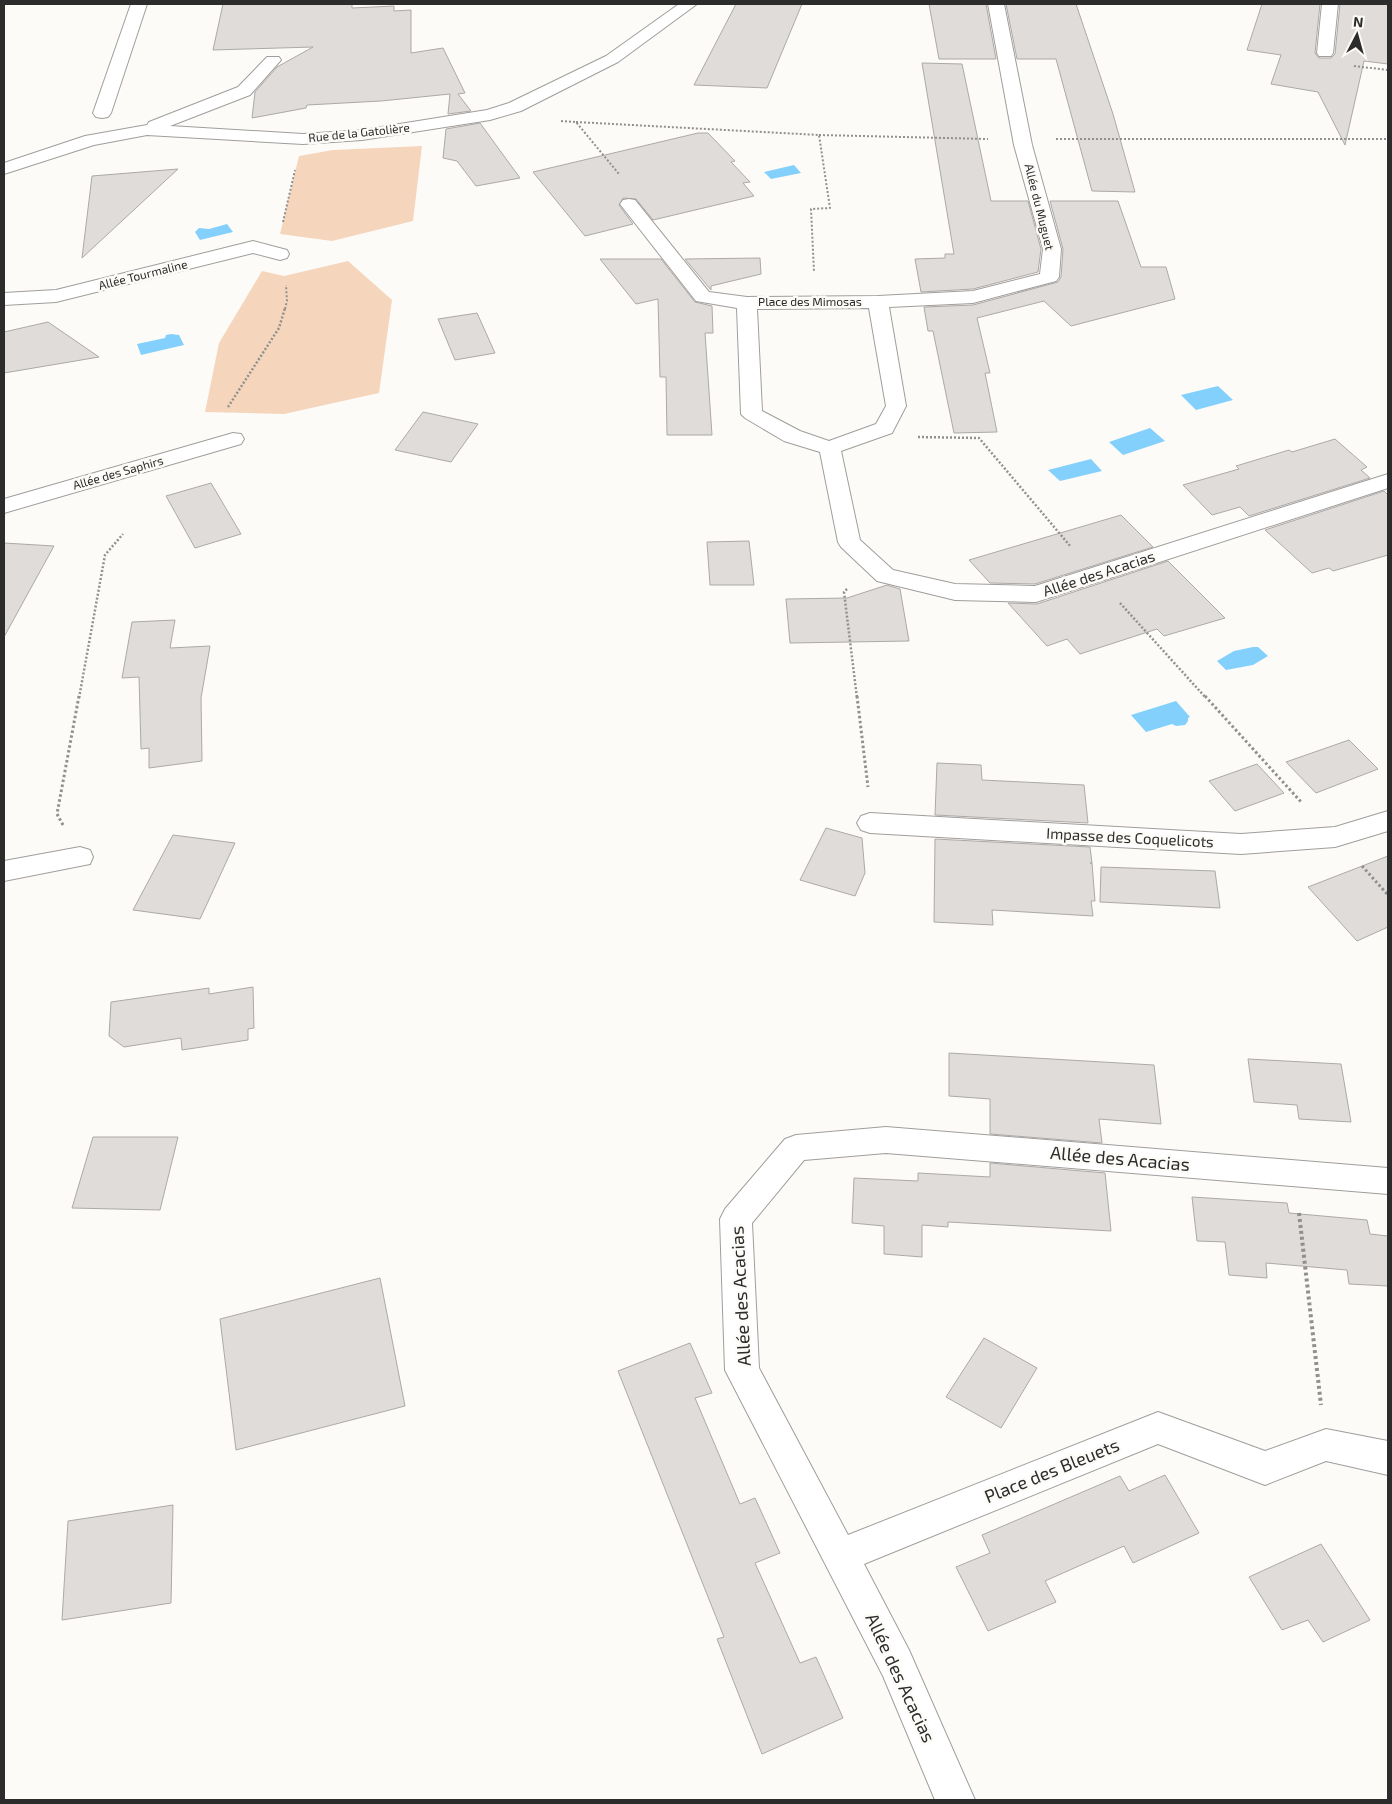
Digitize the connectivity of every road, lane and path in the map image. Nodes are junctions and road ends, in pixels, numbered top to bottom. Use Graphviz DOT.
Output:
graph roads {
  1 [pos="139,4"];
  2 [pos="689,4"];
  3 [pos="996,4"];
  4 [pos="1330,4"];
  5 [pos="1325,53"];
  6 [pos="274,60"];
  7 [pos="102,113"];
  8 [pos="557,121"];
  9 [pos="576,122"];
  10 [pos="146,130"];
  11 [pos="819,135"];
  12 [pos="303,139"];
  13 [pos="1388,139"];
  14 [pos="1022,142"];
  15 [pos="4,168"];
  16 [pos="629,204"];
  17 [pos="280,254"];
  18 [pos="4,299"];
  19 [pos="815,302"];
  20 [pos="878,302"];
  21 [pos="747,303"];
  22 [pos="884,428"];
  23 [pos="233,439"];
  24 [pos="830,448"];
  25 [pos="1388,481"];
  26 [pos="4,506"];
  27 [pos="124,534"];
  28 [pos="1095,575"];
  29 [pos="844,592"];
  30 [pos="1134,620"];
  31 [pos="868,775"];
  32 [pos="1294,794"];
  33 [pos="1388,820"];
  34 [pos="870,823"];
  35 [pos="80,857"];
  36 [pos="4,871"];
  37 [pos="1294,1173"];
  38 [pos="1388,1181"];
  39 [pos="1326,1445"];
  40 [pos="1388,1458"];
  41 [pos="840,1556"];
  42 [pos="955,1800"];
  1 -- 7 [label="street"];
  2 -- 12 [label="street, Rue de la Gatolière"];
  3 -- 14 [label="street"];
  4 -- 5 [label="street"];
  6 -- 10 [label="street"];
  8 -- 9 [label="path"];
  9 -- 11 [label="path"];
  9 -- 16 [label="path"];
  10 -- 12 [label="street, Rue de la Gatolière"];
  10 -- 15 [label="street, Rue de la Gatolière"];
  11 -- 14 [label="path"];
  11 -- 19 [label="path"];
  12 -- 17 [label="path"];
  13 -- 14 [label="path"];
  14 -- 20 [label="street, Allée du Muguet"];
  16 -- 21 [label="street"];
  17 -- 18 [label="street, Allée Tourmaline"];
  17 -- 23 [label="path"];
  19 -- 20 [label="street, Place des Mimosas"];
  19 -- 21 [label="street, Place des Mimosas"];
  20 -- 22 [label="street, Place des Mimosas"];
  21 -- 24 [label="street, Place des Mimosas"];
  22 -- 24 [label="street"];
  22 -- 28 [label="path"];
  23 -- 26 [label="street, Allée des Saphirs"];
  24 -- 28 [label="street, Allée des Acacias"];
  25 -- 28 [label="street, Allée des Acacias"];
  27 -- 35 [label="path"];
  29 -- 31 [label="path"];
  30 -- 32 [label="path"];
  33 -- 34 [label="street, Impasse des Coquelicots"];
  35 -- 36 [label="street"];
  37 -- 38 [label="street, Allée des Acacias"];
  37 -- 39 [label="path"];
  37 -- 41 [label="street, Allée des Acacias"];
  39 -- 40 [label="street"];
  39 -- 41 [label="street, Place des Bleuets"];
  41 -- 42 [label="street, Allée des Acacias"];
}
